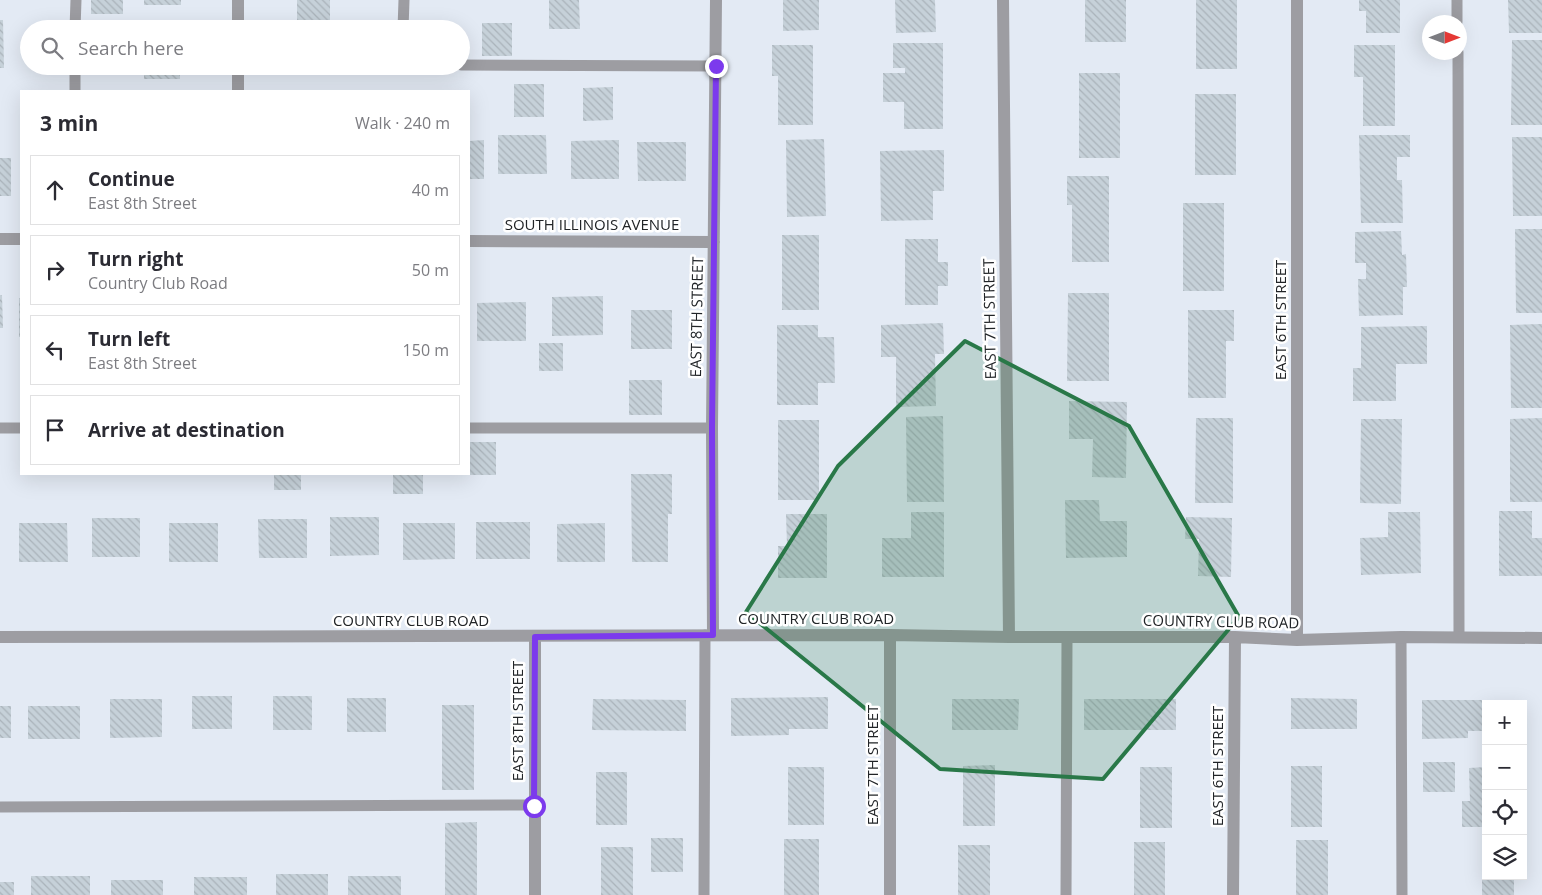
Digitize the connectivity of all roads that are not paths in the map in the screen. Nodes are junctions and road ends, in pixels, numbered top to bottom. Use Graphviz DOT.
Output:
graph roads {
  1 [pos="76,0"];
  2 [pos="238,0"];
  3 [pos="404,0"];
  4 [pos="716,0"];
  5 [pos="1003,0"];
  6 [pos="1297,0"];
  7 [pos="1457,0"];
  8 [pos="1458,15"];
  9 [pos="76,20"];
  10 [pos="238,20"];
  11 [pos="404,20"];
  12 [pos="1458,60"];
  13 [pos="470,65"];
  14 [pos="716,66"];
  15 [pos="75,75"];
  16 [pos="238,75"];
  17 [pos="75,90"];
  18 [pos="238,90"];
  19 [pos="0,239"];
  20 [pos="20,239"];
  21 [pos="470,241"];
  22 [pos="714,242"];
  23 [pos="0,428"];
  24 [pos="20,428"];
  25 [pos="470,428"];
  26 [pos="712,428"];
  27 [pos="709,635"];
  28 [pos="890,635"];
  29 [pos="0,637"];
  30 [pos="535,637"];
  31 [pos="1009,638"];
  32 [pos="1067,638"];
  33 [pos="1234,638"];
  34 [pos="1401,638"];
  35 [pos="1459,638"];
  36 [pos="1542,638"];
  37 [pos="1297,640"];
  38 [pos="534,806"];
  39 [pos="0,807"];
  40 [pos="535,895"];
  41 [pos="704,895"];
  42 [pos="890,895"];
  43 [pos="1066,895"];
  44 [pos="1233,895"];
  45 [pos="1402,895"];
  1 -- 9 [label="lane"];
  2 -- 10 [label="street"];
  3 -- 11 [label="lane"];
  4 -- 14 [label="street, EAST 8TH STREET"];
  5 -- 31 [label="street, EAST 7TH STREET"];
  6 -- 37 [label="street, EAST 6TH STREET"];
  7 -- 8 [label="lane"];
  12 -- 35 [label="lane"];
  13 -- 14 [label="lane"];
  14 -- 22 [label="street, EAST 8TH STREET"];
  15 -- 17 [label="lane"];
  16 -- 18 [label="street"];
  19 -- 20 [label="street"];
  21 -- 22 [label="street, SOUTH ILLINOIS AVENUE"];
  22 -- 26 [label="street, EAST 8TH STREET"];
  23 -- 24 [label="lane"];
  25 -- 26 [label="lane"];
  26 -- 27 [label="street, EAST 8TH STREET"];
  27 -- 28 [label="street, COUNTRY CLUB ROAD"];
  27 -- 30 [label="street, COUNTRY CLUB ROAD"];
  27 -- 41 [label="lane"];
  28 -- 31 [label="street, COUNTRY CLUB ROAD"];
  28 -- 42 [label="street, EAST 7TH STREET"];
  29 -- 30 [label="street, COUNTRY CLUB ROAD"];
  30 -- 38 [label="street, EAST 8TH STREET"];
  31 -- 32 [label="street, COUNTRY CLUB ROAD"];
  32 -- 33 [label="street, COUNTRY CLUB ROAD"];
  32 -- 43 [label="lane"];
  33 -- 37 [label="street, COUNTRY CLUB ROAD"];
  33 -- 44 [label="street, EAST 6TH STREET"];
  34 -- 35 [label="street, COUNTRY CLUB ROAD"];
  34 -- 37 [label="street, COUNTRY CLUB ROAD"];
  34 -- 45 [label="lane"];
  35 -- 36 [label="street, COUNTRY CLUB ROAD"];
  38 -- 39 [label="lane"];
  38 -- 40 [label="street, EAST 8TH STREET"];
}
